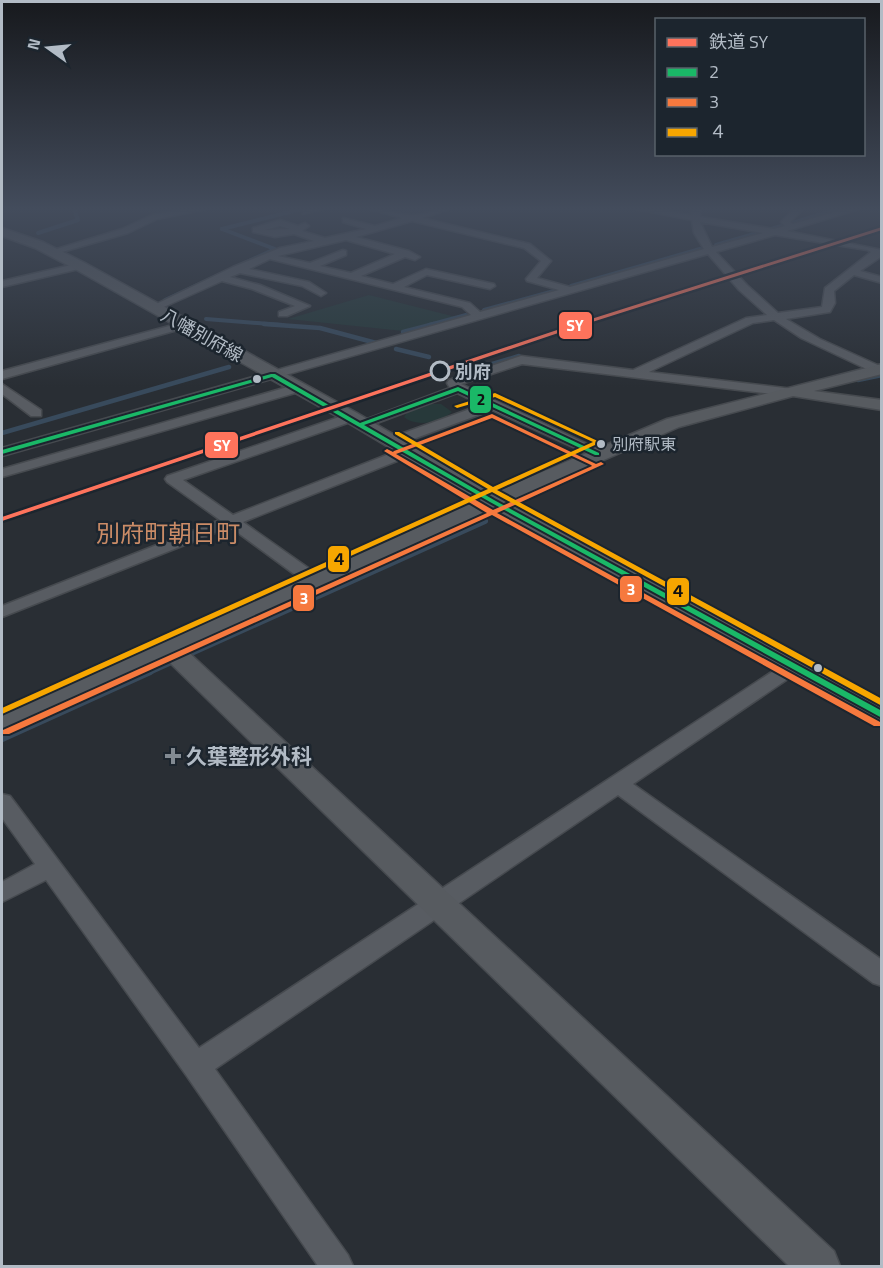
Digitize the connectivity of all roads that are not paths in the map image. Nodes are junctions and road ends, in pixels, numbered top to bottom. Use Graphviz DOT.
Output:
graph roads {
  1 [pos="71,268"];
  2 [pos="84,268"];
  3 [pos="320,268"];
  4 [pos="371,268"];
  5 [pos="540,268"];
  6 [pos="647,268"];
  7 [pos="728,268"];
  8 [pos="854,268"];
  9 [pos="236,269"];
  10 [pos="850,271"];
  11 [pos="353,276"];
  12 [pos="218,277"];
  13 [pos="882,280"];
  14 [pos="2,284"];
  15 [pos="490,286"];
  16 [pos="394,287"];
  17 [pos="335,290"];
  18 [pos="571,290"];
  19 [pos="321,293"];
  20 [pos="309,296"];
  21 [pos="153,308"];
  22 [pos="284,314"];
  23 [pos="774,316"];
  24 [pos="478,317"];
  25 [pos="184,325"];
  26 [pos="880,369"];
  27 [pos="2,375"];
  28 [pos="273,375"];
  29 [pos="632,375"];
  30 [pos="2,388"];
  31 [pos="298,388"];
  32 [pos="458,389"];
  33 [pos="789,392"];
  34 [pos="426,400"];
  35 [pos="492,405"];
  36 [pos="882,405"];
  37 [pos="34,407"];
  38 [pos="397,411"];
  39 [pos="461,416"];
  40 [pos="356,421"];
  41 [pos="439,425"];
  42 [pos="400,447"];
  43 [pos="2,452"];
  44 [pos="597,454"];
  45 [pos="2,473"];
  46 [pos="492,501"];
  47 [pos="232,522"];
  48 [pos="315,581"];
  49 [pos="2,612"];
  50 [pos="177,656"];
  51 [pos="794,666"];
  52 [pos="882,715"];
  53 [pos="2,722"];
  54 [pos="617,783"];
  55 [pos="2,802"];
  56 [pos="50,867"];
  57 [pos="2,893"];
  58 [pos="438,902"];
  59 [pos="882,975"];
  60 [pos="196,1066"];
  61 [pos="337,1266"];
  62 [pos="819,1266"];
  1 -- 14 [label="street"];
  2 -- 21 [label="main road, 八幡別府線"];
  3 -- 11 [label="street"];
  4 -- 11 [label="street"];
  5 -- 18 [label="street"];
  6 -- 18 [label="street"];
  7 -- 23 [label="street"];
  8 -- 10 [label="street"];
  9 -- 12 [label="street"];
  9 -- 19 [label="street"];
  10 -- 13 [label="street"];
  10 -- 23 [label="street"];
  11 -- 16 [label="street"];
  12 -- 21 [label="street"];
  12 -- 22 [label="street"];
  15 -- 16 [label="street"];
  16 -- 24 [label="street"];
  17 -- 19 [label="street"];
  18 -- 24 [label="street"];
  19 -- 20 [label="street"];
  21 -- 25 [label="main road, 八幡別府線"];
  23 -- 26 [label="street"];
  23 -- 29 [label="street"];
  24 -- 28 [label="street"];
  25 -- 27 [label="street"];
  25 -- 28 [label="main road, 八幡別府線"];
  26 -- 33 [label="main road"];
  28 -- 31 [label="main road, 八幡別府線"];
  28 -- 43 [label="street"];
  29 -- 32 [label="street"];
  29 -- 33 [label="street"];
  30 -- 37 [label="street"];
  31 -- 40 [label="main road, 八幡別府線"];
  31 -- 45 [label="street"];
  32 -- 34 [label="street"];
  32 -- 35 [label="street"];
  33 -- 36 [label="main road"];
  33 -- 44 [label="main road"];
  34 -- 38 [label="street"];
  34 -- 39 [label="street"];
  35 -- 39 [label="street"];
  35 -- 44 [label="street"];
  38 -- 40 [label="street"];
  38 -- 41 [label="street"];
  39 -- 41 [label="street"];
  40 -- 42 [label="main road, 八幡別府線"];
  40 -- 47 [label="street"];
  41 -- 42 [label="street"];
  42 -- 46 [label="main road, 八幡別府線"];
  42 -- 47 [label="street"];
  44 -- 46 [label="main road"];
  46 -- 48 [label="main road"];
  46 -- 51 [label="main road, 八幡別府線"];
  47 -- 48 [label="street"];
  47 -- 49 [label="street"];
  48 -- 50 [label="main road"];
  50 -- 53 [label="main road"];
  50 -- 58 [label="main road"];
  51 -- 52 [label="main road, 八幡別府線"];
  51 -- 54 [label="street"];
  54 -- 58 [label="street"];
  54 -- 59 [label="street"];
  55 -- 56 [label="street"];
  56 -- 57 [label="street"];
  56 -- 60 [label="street"];
  58 -- 60 [label="street"];
  58 -- 62 [label="main road"];
  60 -- 61 [label="street"];
}
